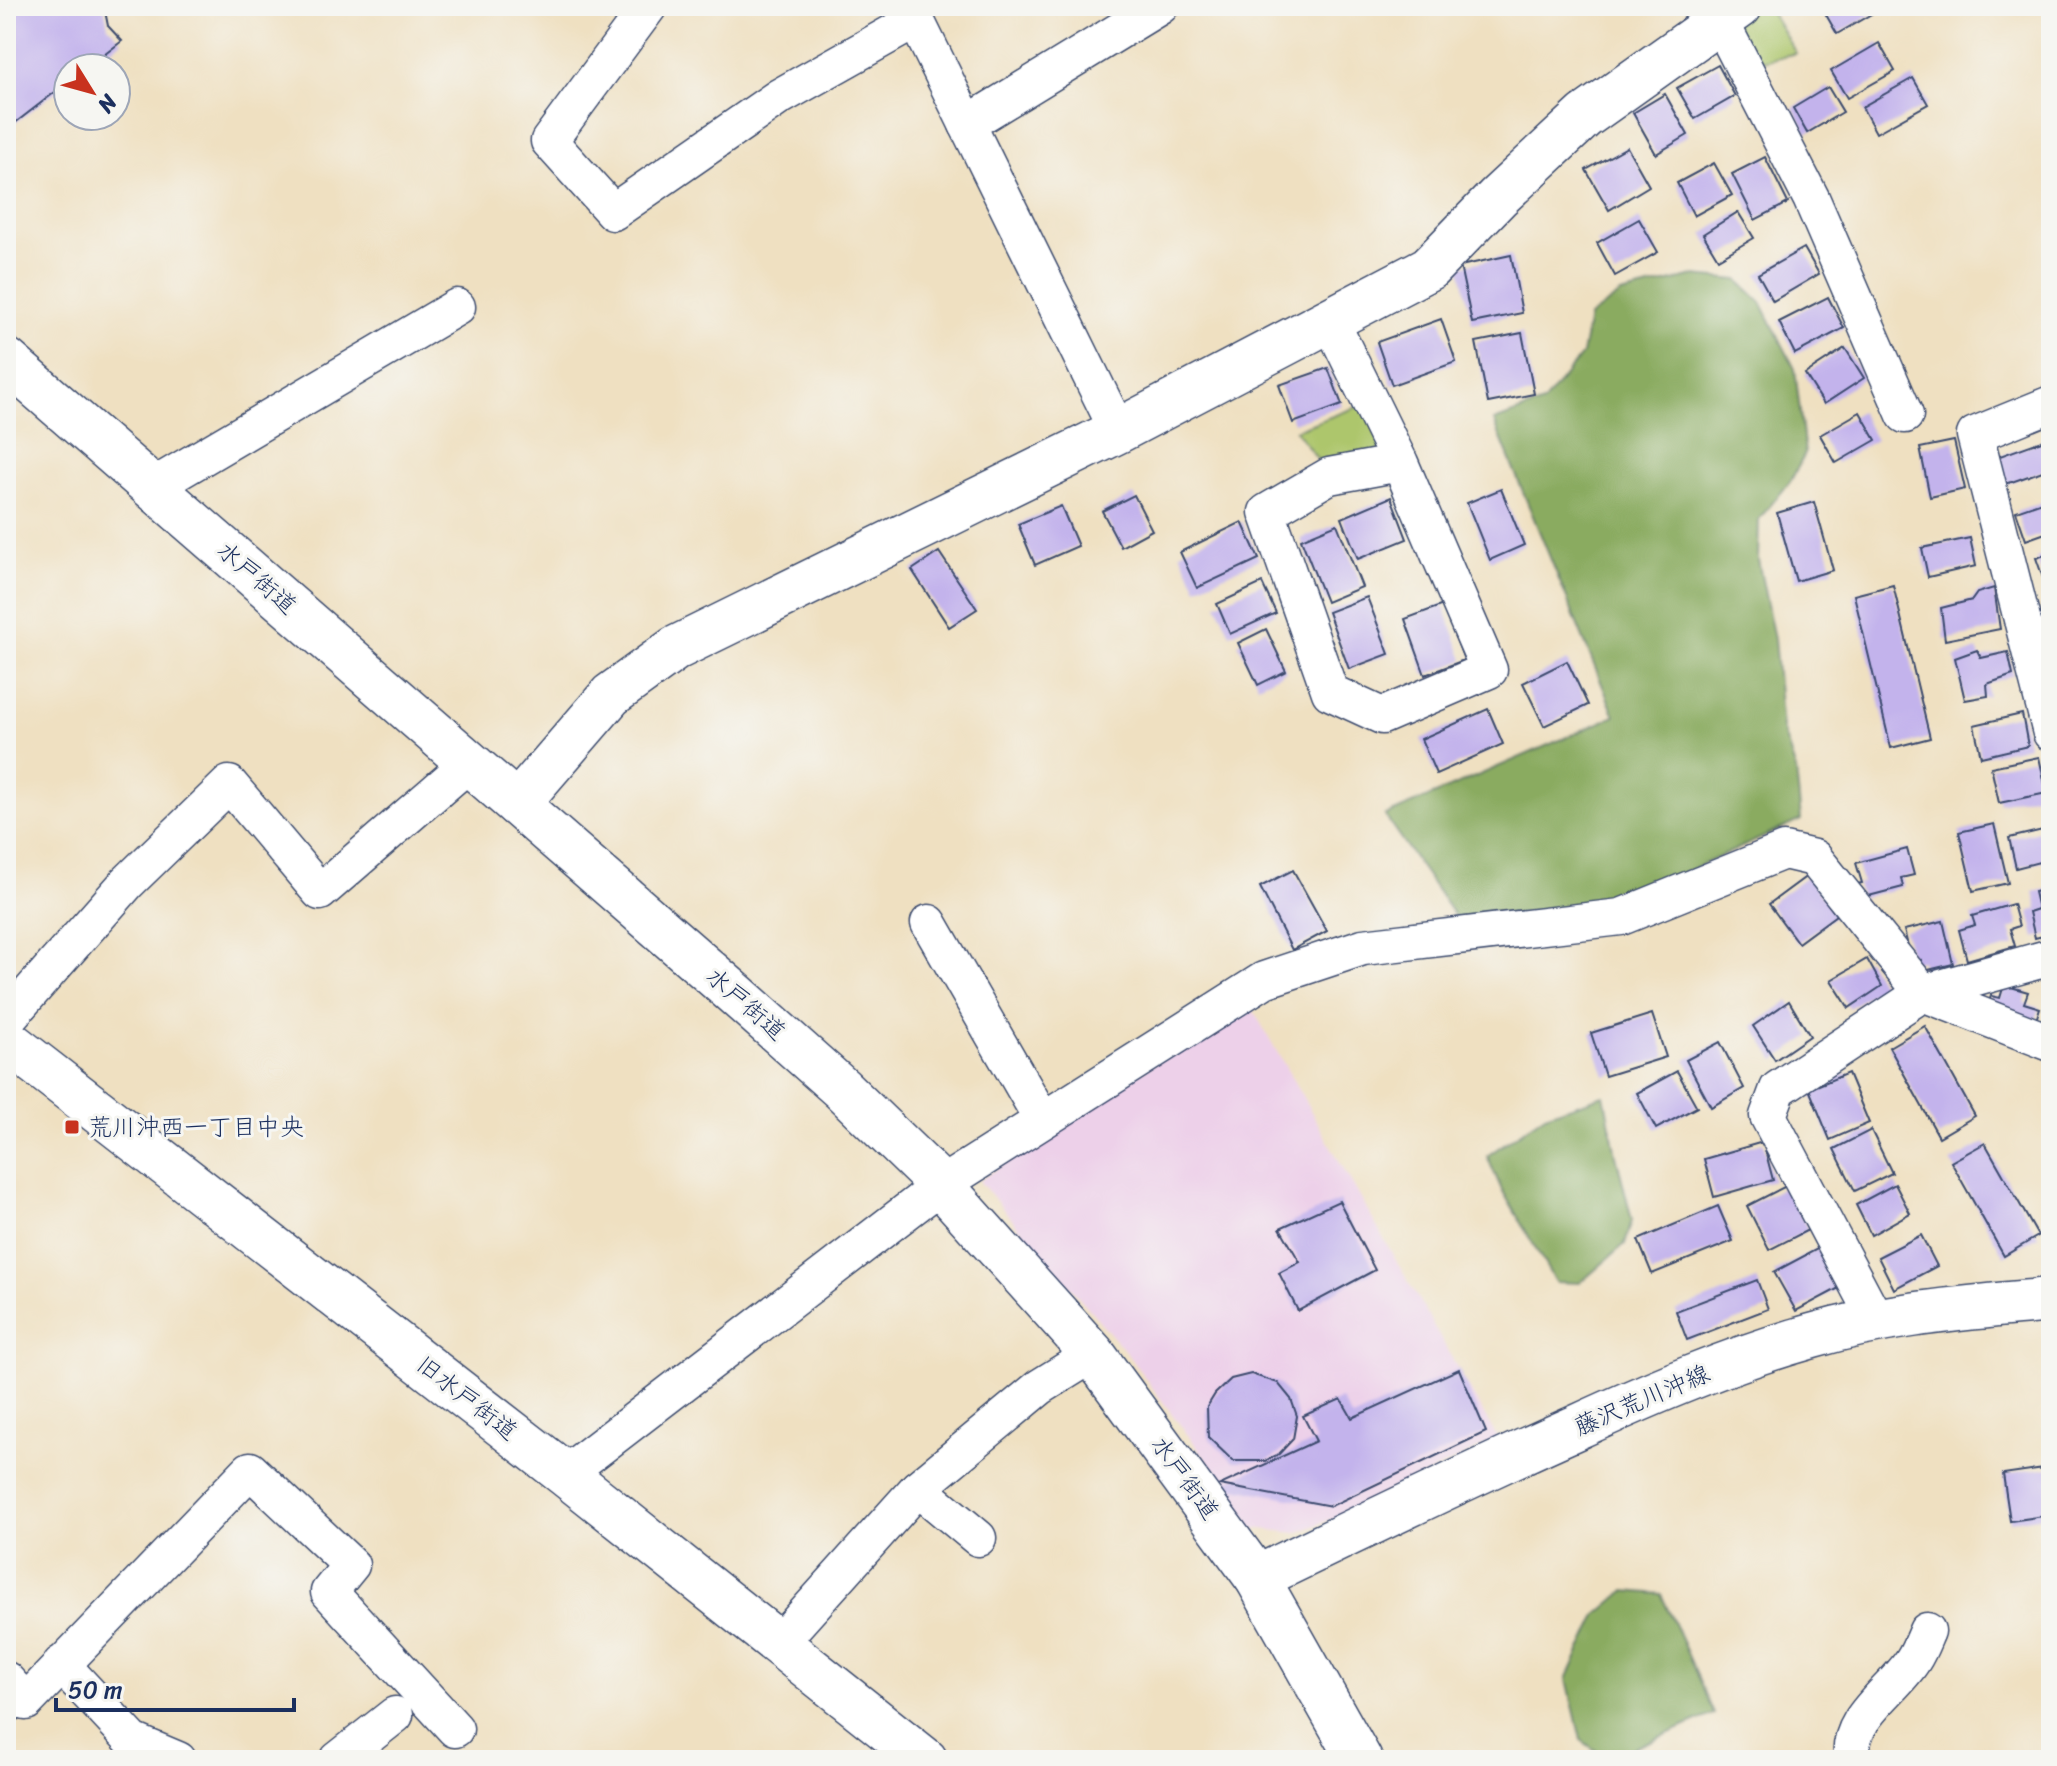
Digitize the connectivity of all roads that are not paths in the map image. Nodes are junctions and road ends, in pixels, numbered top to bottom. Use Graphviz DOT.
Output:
graph roads {
  1 [pos="649,6"];
  2 [pos="1148,9"];
  3 [pos="913,13"];
  4 [pos="1730,13"];
  5 [pos="967,124"];
  6 [pos="457,307"];
  7 [pos="1330,320"];
  8 [pos="6,360"];
  9 [pos="2051,404"];
  10 [pos="1905,415"];
  11 [pos="1118,431"];
  12 [pos="1400,463"];
  13 [pos="152,487"];
  14 [pos="2051,733"];
  15 [pos="469,763"];
  16 [pos="517,804"];
  17 [pos="929,923"];
  18 [pos="2051,957"];
  19 [pos="1923,993"];
  20 [pos="6,1020"];
  21 [pos="6,1040"];
  22 [pos="2051,1043"];
  23 [pos="1042,1119"];
  24 [pos="941,1185"];
  25 [pos="2051,1300"];
  26 [pos="1876,1320"];
  27 [pos="1093,1354"];
  28 [pos="565,1474"];
  29 [pos="918,1488"];
  30 [pos="978,1538"];
  31 [pos="1257,1578"];
  32 [pos="1927,1631"];
  33 [pos="778,1644"];
  34 [pos="61,1664"];
  35 [pos="6,1680"];
  36 [pos="395,1715"];
  37 [pos="455,1729"];
  38 [pos="914,1757"];
  39 [pos="178,1760"];
  40 [pos="338,1760"];
  41 [pos="1360,1760"];
  42 [pos="1852,1760"];
  1 -- 3 [label="street"];
  2 -- 5 [label="street"];
  3 -- 5 [label="street"];
  4 -- 7 [label="main road"];
  4 -- 10 [label="street"];
  5 -- 11 [label="street"];
  6 -- 13 [label="street"];
  7 -- 11 [label="main road"];
  7 -- 12 [label="street"];
  8 -- 13 [label="main road, 水戸街道"];
  9 -- 14 [label="street"];
  11 -- 16 [label="main road"];
  12 -- 12 [label="street"];
  13 -- 15 [label="main road, 水戸街道"];
  15 -- 16 [label="main road, 水戸街道"];
  15 -- 20 [label="street"];
  16 -- 24 [label="main road, 水戸街道"];
  17 -- 23 [label="street"];
  18 -- 19 [label="street"];
  19 -- 22 [label="street"];
  19 -- 23 [label="street"];
  19 -- 26 [label="street"];
  21 -- 28 [label="main road, 旧水戸街道"];
  23 -- 24 [label="street"];
  24 -- 27 [label="main road, 水戸街道"];
  24 -- 28 [label="street"];
  25 -- 26 [label="main road, 藤沢荒川沖線"];
  26 -- 31 [label="main road, 藤沢荒川沖線"];
  27 -- 29 [label="street"];
  27 -- 31 [label="main road, 水戸街道"];
  28 -- 33 [label="main road, 旧水戸街道"];
  29 -- 30 [label="street"];
  29 -- 33 [label="street"];
  31 -- 41 [label="main road, 水戸街道"];
  32 -- 42 [label="street"];
  33 -- 38 [label="main road, 旧水戸街道"];
  34 -- 35 [label="street"];
  34 -- 37 [label="street"];
  34 -- 39 [label="street"];
  36 -- 40 [label="street"];
}
